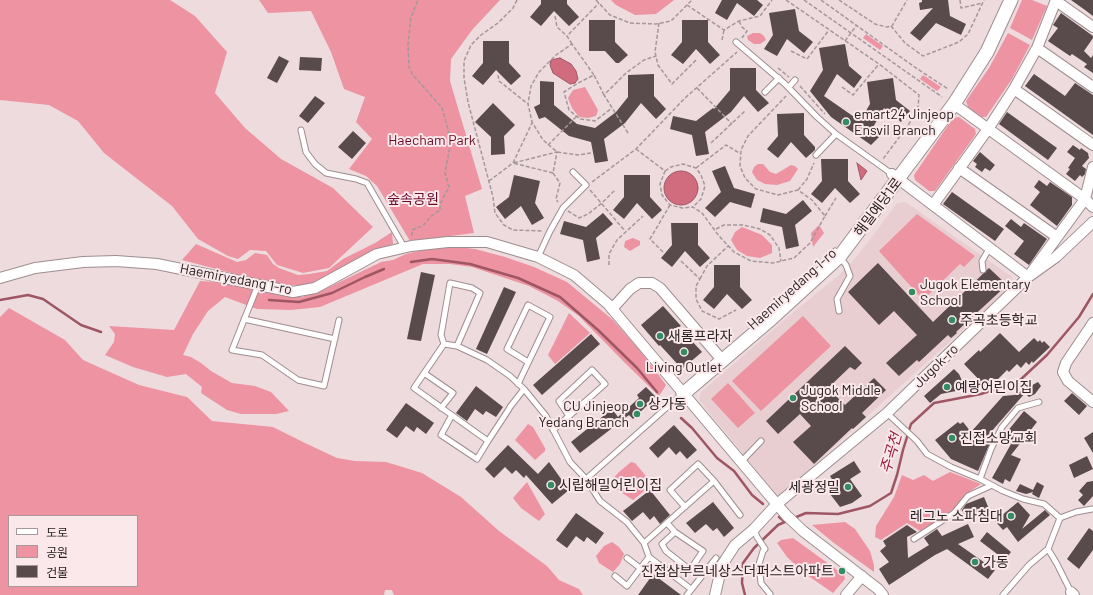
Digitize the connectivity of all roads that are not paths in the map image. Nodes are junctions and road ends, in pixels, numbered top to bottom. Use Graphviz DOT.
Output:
graph roads {
  1 [pos="1002,0"];
  2 [pos="1011,0"];
  3 [pos="1056,0"];
  4 [pos="1093,27"];
  5 [pos="736,42"];
  6 [pos="1037,48"];
  7 [pos="779,78"];
  8 [pos="795,81"];
  9 [pos="1093,87"];
  10 [pos="790,88"];
  11 [pos="1014,90"];
  12 [pos="765,92"];
  13 [pos="954,104"];
  14 [pos="988,129"];
  15 [pos="301,130"];
  16 [pos="836,134"];
  17 [pos="1093,146"];
  18 [pos="816,155"];
  19 [pos="1093,167"];
  20 [pos="959,168"];
  21 [pos="573,172"];
  22 [pos="895,176"];
  23 [pos="1085,199"];
  24 [pos="932,206"];
  25 [pos="1093,207"];
  26 [pos="1093,222"];
  27 [pos="1057,237"];
  28 [pos="408,247"];
  29 [pos="989,249"];
  30 [pos="838,254"];
  31 [pos="538,257"];
  32 [pos="983,270"];
  33 [pos="1028,277"];
  34 [pos="0,278"];
  35 [pos="258,284"];
  36 [pos="612,309"];
  37 [pos="839,311"];
  38 [pos="244,319"];
  39 [pos="339,320"];
  40 [pos="1093,323"];
  41 [pos="335,339"];
  42 [pos="444,344"];
  43 [pos="457,346"];
  44 [pos="720,358"];
  45 [pos="528,362"];
  46 [pos="424,373"];
  47 [pos="518,384"];
  48 [pos="524,389"];
  49 [pos="683,394"];
  50 [pos="1039,402"];
  51 [pos="1093,402"];
  52 [pos="441,408"];
  53 [pos="887,413"];
  54 [pos="452,415"];
  55 [pos="569,416"];
  56 [pos="553,430"];
  57 [pos="488,441"];
  58 [pos="761,441"];
  59 [pos="741,462"];
  60 [pos="980,479"];
  61 [pos="586,480"];
  62 [pos="714,481"];
  63 [pos="990,486"];
  64 [pos="778,504"];
  65 [pos="685,506"];
  66 [pos="1092,509"];
  67 [pos="740,515"];
  68 [pos="1060,518"];
  69 [pos="667,523"];
  70 [pos="676,532"];
  71 [pos="756,533"];
  72 [pos="914,538"];
  73 [pos="644,543"];
  74 [pos="1048,549"];
  75 [pos="649,557"];
  76 [pos="627,558"];
  77 [pos="716,558"];
  78 [pos="640,568"];
  79 [pos="615,576"];
  80 [pos="862,576"];
  81 [pos="691,589"];
  82 [pos="770,594"];
  83 [pos="1072,594"];
  84 [pos="687,595"];
  85 [pos="715,595"];
  86 [pos="846,595"];
  87 [pos="884,595"];
  88 [pos="1003,595"];
  1 -- 22 [label="street, Haemiryedang 1-ro"];
  2 -- 13 [label="street, 해밀예당1로"];
  3 -- 4 [label="street"];
  3 -- 6 [label="street"];
  5 -- 7 [label="lane"];
  6 -- 9 [label="street"];
  6 -- 11 [label="street"];
  7 -- 10 [label="lane"];
  7 -- 12 [label="lane"];
  8 -- 10 [label="lane"];
  10 -- 16 [label="lane"];
  11 -- 14 [label="street"];
  11 -- 17 [label="street"];
  13 -- 14 [label="street"];
  13 -- 22 [label="street, 해밀예당1로"];
  14 -- 20 [label="street"];
  14 -- 23 [label="street"];
  15 -- 28 [label="lane"];
  16 -- 18 [label="lane"];
  16 -- 22 [label="lane"];
  19 -- 23 [label="street, Jugok-ro"];
  20 -- 24 [label="street"];
  20 -- 27 [label="street"];
  21 -- 31 [label="lane"];
  22 -- 24 [label="street"];
  22 -- 30 [label="street, Haemiryedang 1-ro"];
  23 -- 25 [label="street"];
  23 -- 27 [label="street, Jugok-ro"];
  24 -- 29 [label="street"];
  26 -- 33 [label="street"];
  27 -- 33 [label="street, Jugok-ro"];
  28 -- 31 [label="street, Haemiryedang 1-ro"];
  28 -- 35 [label="street, Haemiryedang 1-ro"];
  29 -- 32 [label="lane"];
  29 -- 33 [label="street"];
  30 -- 37 [label="lane"];
  30 -- 44 [label="street, Haemiryedang 1-ro"];
  31 -- 36 [label="street, Haemiryedang 1-ro"];
  33 -- 53 [label="street, Jugok-ro"];
  34 -- 35 [label="street, Haemiryedang 1-ro"];
  35 -- 38 [label="lane"];
  36 -- 44 [label="street"];
  36 -- 49 [label="street, Haemiryedang 1-ro"];
  38 -- 41 [label="lane"];
  38 -- 41 [label="lane"];
  39 -- 41 [label="lane"];
  40 -- 51 [label="street"];
  42 -- 43 [label="lane"];
  42 -- 43 [label="lane"];
  42 -- 46 [label="lane"];
  43 -- 47 [label="lane"];
  44 -- 49 [label="street, Haemiryedang 1-ro"];
  45 -- 45 [label="lane"];
  45 -- 47 [label="lane"];
  46 -- 52 [label="lane"];
  46 -- 52 [label="lane"];
  47 -- 48 [label="lane"];
  48 -- 56 [label="lane"];
  48 -- 57 [label="lane"];
  49 -- 59 [label="street"];
  49 -- 61 [label="lane"];
  50 -- 60 [label="lane"];
  52 -- 54 [label="lane"];
  53 -- 60 [label="lane"];
  53 -- 64 [label="street, Jugok-ro"];
  54 -- 57 [label="lane"];
  54 -- 57 [label="lane"];
  55 -- 55 [label="lane"];
  55 -- 56 [label="lane"];
  56 -- 61 [label="lane"];
  58 -- 59 [label="lane"];
  59 -- 64 [label="street"];
  60 -- 63 [label="lane"];
  61 -- 73 [label="lane"];
  62 -- 65 [label="lane"];
  62 -- 65 [label="lane"];
  62 -- 67 [label="lane"];
  63 -- 68 [label="lane"];
  63 -- 72 [label="lane"];
  64 -- 71 [label="street, Jugok-ro"];
  64 -- 80 [label="street"];
  65 -- 69 [label="lane"];
  66 -- 68 [label="lane"];
  68 -- 74 [label="lane"];
  69 -- 70 [label="lane"];
  69 -- 73 [label="lane"];
  70 -- 70 [label="lane"];
  71 -- 82 [label="lane"];
  71 -- 85 [label="street, Jugok-ro"];
  73 -- 75 [label="lane"];
  74 -- 83 [label="lane"];
  74 -- 88 [label="lane"];
  75 -- 78 [label="lane"];
  75 -- 81 [label="lane"];
  76 -- 78 [label="lane"];
  77 -- 81 [label="lane"];
  78 -- 79 [label="lane"];
  80 -- 86 [label="street"];
  80 -- 87 [label="street"];
  81 -- 84 [label="lane"];
}
